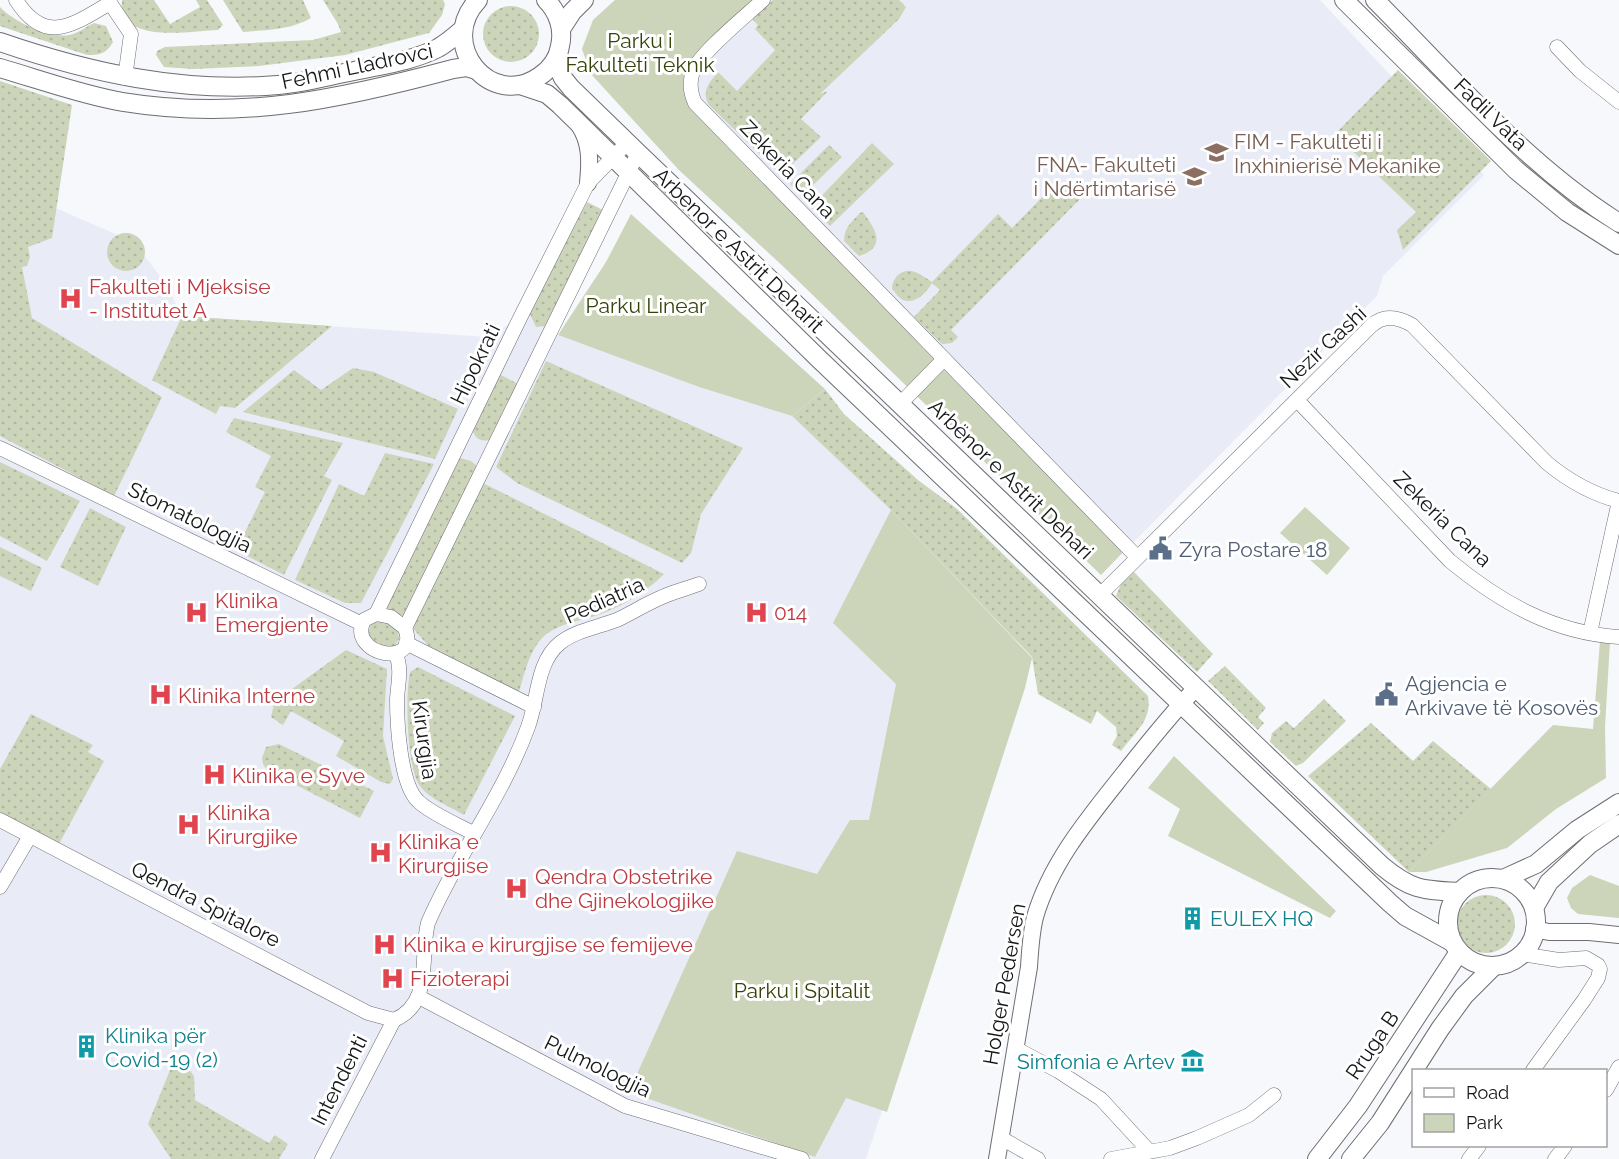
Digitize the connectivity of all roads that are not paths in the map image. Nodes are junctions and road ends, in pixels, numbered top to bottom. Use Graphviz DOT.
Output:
graph roads {
  1 [pos="16,0"];
  2 [pos="478,0"];
  3 [pos="546,0"];
  4 [pos="584,0"];
  5 [pos="763,0"];
  6 [pos="1344,0"];
  7 [pos="1375,0"];
  8 [pos="109,1"];
  9 [pos="463,29"];
  10 [pos="561,29"];
  11 [pos="0,42"];
  12 [pos="1557,47"];
  13 [pos="555,61"];
  14 [pos="0,68"];
  15 [pos="476,70"];
  16 [pos="125,78"];
  17 [pos="520,85"];
  18 [pos="1619,102"];
  19 [pos="576,120"];
  20 [pos="633,148"];
  21 [pos="613,157"];
  22 [pos="628,173"];
  23 [pos="588,183"];
  24 [pos="1619,223"];
  25 [pos="1619,245"];
  26 [pos="944,359"];
  27 [pos="1297,400"];
  28 [pos="900,404"];
  29 [pos="0,447"];
  30 [pos="1619,501"];
  31 [pos="1137,557"];
  32 [pos="699,584"];
  33 [pos="1100,595"];
  34 [pos="376,614"];
  35 [pos="362,624"];
  36 [pos="405,628"];
  37 [pos="1590,633"];
  38 [pos="1619,637"];
  39 [pos="406,643"];
  40 [pos="396,654"];
  41 [pos="1196,688"];
  42 [pos="1181,704"];
  43 [pos="534,707"];
  44 [pos="1619,803"];
  45 [pos="0,820"];
  46 [pos="1619,824"];
  47 [pos="473,833"];
  48 [pos="30,836"];
  49 [pos="1503,879"];
  50 [pos="0,887"];
  51 [pos="1459,892"];
  52 [pos="1534,909"];
  53 [pos="1534,929"];
  54 [pos="1619,935"];
  55 [pos="1456,947"];
  56 [pos="1522,954"];
  57 [pos="1494,966"];
  58 [pos="419,997"];
  59 [pos="394,1020"];
  60 [pos="1015,1048"];
  61 [pos="1619,1067"];
  62 [pos="1414,1069"];
  63 [pos="1534,1069"];
  64 [pos="1412,1073"];
  65 [pos="1607,1087"];
  66 [pos="1274,1095"];
  67 [pos="1001,1138"];
  68 [pos="1478,1147"];
  69 [pos="1564,1147"];
  70 [pos="1149,1151"];
  71 [pos="322,1159"];
  72 [pos="802,1159"];
  73 [pos="997,1159"];
  74 [pos="1038,1159"];
  75 [pos="1111,1159"];
  76 [pos="1317,1159"];
  77 [pos="1351,1159"];
  78 [pos="1469,1159"];
  79 [pos="1555,1159"];
  1 -- 8 [label="street"];
  2 -- 9 [label="main road"];
  3 -- 10 [label="main road"];
  4 -- 10 [label="main road"];
  5 -- 26 [label="street, Zekeria Cana"];
  6 -- 25 [label="main road, Fadil Vata"];
  7 -- 24 [label="main road, Fadil Vata"];
  8 -- 16 [label="street"];
  9 -- 15 [label="main road"];
  9 -- 16 [label="main road, Fehmi Lladrovci"];
  10 -- 13 [label="main road"];
  11 -- 16 [label="main road, Fehmi Lladrovci"];
  12 -- 18 [label="street"];
  13 -- 17 [label="main road"];
  13 -- 20 [label="main road, Arbënor e Astrit Dehari"];
  14 -- 15 [label="main road, Fehmi Lladrovci"];
  15 -- 17 [label="main road"];
  17 -- 19 [label="main road"];
  19 -- 21 [label="main road"];
  19 -- 23 [label="street"];
  20 -- 21 [label="street, Hipokrati"];
  20 -- 22 [label="street"];
  20 -- 28 [label="main road, Arbënor e Astrit Dehari"];
  21 -- 22 [label="main road"];
  21 -- 23 [label="street, Hipokrati"];
  22 -- 36 [label="street"];
  22 -- 42 [label="main road, Arbenor e Astrit Deharit"];
  23 -- 34 [label="street, Hipokrati"];
  26 -- 28 [label="street"];
  26 -- 31 [label="street, Zekeria Cana"];
  27 -- 30 [label="street, Nezir Gashi"];
  27 -- 31 [label="street, Nezir Gashi"];
  27 -- 37 [label="street, Zekeria Cana"];
  28 -- 33 [label="main road, Arbënor e Astrit Dehari"];
  29 -- 35 [label="street, Stomatologjia"];
  30 -- 37 [label="street, Nezir Gashi"];
  31 -- 33 [label="street, Nezir Gashi"];
  32 -- 43 [label="street, Pediatria"];
  33 -- 41 [label="main road, Arbënor e Astrit Dehari"];
  34 -- 35 [label="street, Hipokrati"];
  34 -- 36 [label="street"];
  35 -- 40 [label="street"];
  36 -- 39 [label="street"];
  37 -- 38 [label="street, Zekeria Cana"];
  39 -- 40 [label="street"];
  39 -- 43 [label="street"];
  40 -- 47 [label="street, Kirurgjia"];
  41 -- 42 [label="street, Holger Pedersen"];
  41 -- 51 [label="main road, Arbënor e Astrit Dehari"];
  42 -- 55 [label="main road"];
  42 -- 60 [label="street, Holger Pedersen"];
  43 -- 47 [label="street, Pediatria"];
  44 -- 49 [label="main road"];
  45 -- 48 [label="street, Qendra Spitalore"];
  46 -- 52 [label="main road"];
  47 -- 58 [label="street, Pediatria"];
  48 -- 50 [label="street"];
  48 -- 59 [label="street, Qendra Spitalore"];
  49 -- 51 [label="main road"];
  49 -- 52 [label="main road"];
  51 -- 55 [label="main road"];
  52 -- 53 [label="main road"];
  53 -- 54 [label="street"];
  53 -- 56 [label="main road"];
  55 -- 57 [label="main road"];
  55 -- 76 [label="main road, Rruga B"];
  56 -- 57 [label="main road"];
  56 -- 63 [label="street"];
  57 -- 62 [label="main road"];
  58 -- 59 [label="street"];
  58 -- 72 [label="street, Pulmologjia"];
  59 -- 71 [label="street, Intendenti"];
  60 -- 67 [label="street, Holger Pedersen"];
  60 -- 70 [label="street"];
  61 -- 65 [label="street"];
  64 -- 77 [label="main road"];
  66 -- 70 [label="street"];
  67 -- 73 [label="street, Holger Pedersen"];
  67 -- 74 [label="street"];
  68 -- 78 [label="street"];
  69 -- 79 [label="street"];
  70 -- 75 [label="street"];
}
